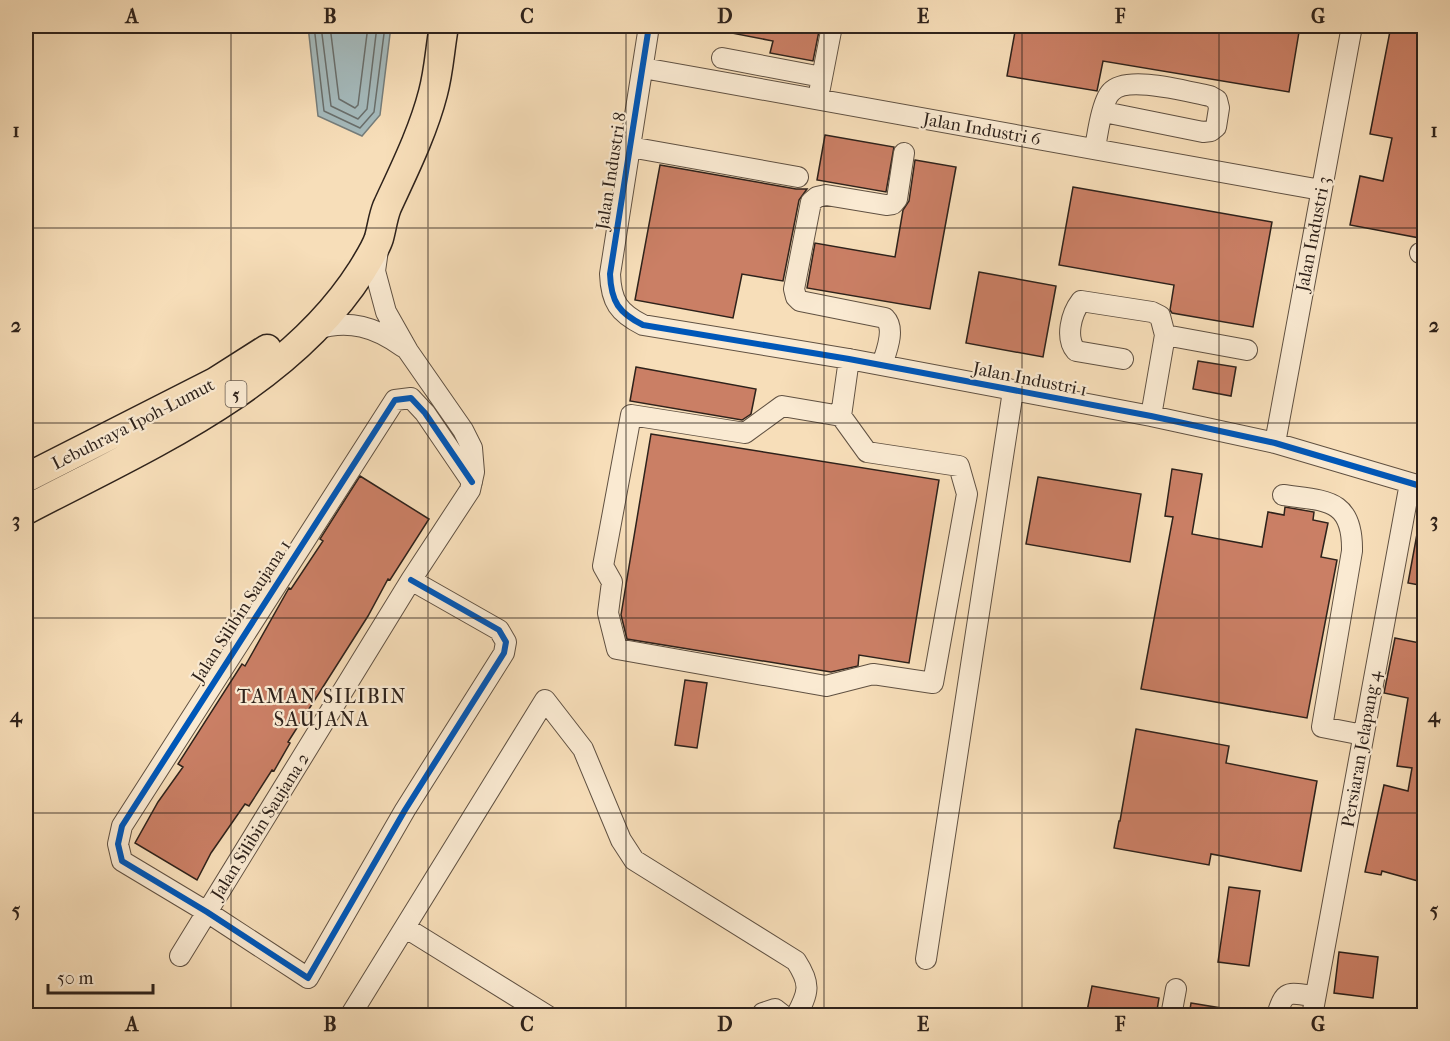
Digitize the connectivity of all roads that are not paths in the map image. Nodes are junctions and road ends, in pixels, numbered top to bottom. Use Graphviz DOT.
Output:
graph roads {
  1 [pos="444,26"];
  2 [pos="650,26"];
  3 [pos="832,26"];
  4 [pos="1352,26"];
  5 [pos="722,58"];
  6 [pos="643,68"];
  7 [pos="822,77"];
  8 [pos="818,100"];
  9 [pos="1104,112"];
  10 [pos="630,147"];
  11 [pos="1095,149"];
  12 [pos="904,153"];
  13 [pos="798,177"];
  14 [pos="1322,190"];
  15 [pos="385,212"];
  16 [pos="379,239"];
  17 [pos="626,316"];
  18 [pos="316,329"];
  19 [pos="1165,335"];
  20 [pos="1247,350"];
  21 [pos="408,351"];
  22 [pos="849,359"];
  23 [pos="1123,359"];
  24 [pos="882,365"];
  25 [pos="1013,391"];
  26 [pos="841,416"];
  27 [pos="1151,416"];
  28 [pos="1275,443"];
  29 [pos="26,478"];
  30 [pos="472,482"];
  31 [pos="1417,485"];
  32 [pos="1283,495"];
  33 [pos="26,510"];
  34 [pos="411,580"];
  35 [pos="1364,735"];
  36 [pos="207,912"];
  37 [pos="406,928"];
  38 [pos="180,956"];
  39 [pos="926,959"];
  40 [pos="1176,988"];
  41 [pos="1315,996"];
  42 [pos="350,1016"];
  43 [pos="548,1016"];
  44 [pos="762,1016"];
  45 [pos="784,1016"];
  46 [pos="796,1016"];
  47 [pos="1171,1016"];
  48 [pos="1277,1016"];
  49 [pos="1312,1016"];
  1 -- 15 [label="highway, Lebuhraya Ipoh-Lumut / 5"];
  2 -- 6 [label="street, Jalan Industri 8"];
  3 -- 7 [label="street"];
  4 -- 14 [label="street, Jalan Industri 3"];
  5 -- 7 [label="street"];
  6 -- 8 [label="street, Jalan Industri 6"];
  6 -- 10 [label="street, Jalan Industri 8"];
  7 -- 8 [label="street"];
  8 -- 11 [label="street, Jalan Industri 6"];
  9 -- 9 [label="street"];
  9 -- 11 [label="street"];
  10 -- 13 [label="street"];
  10 -- 17 [label="street, Jalan Industri 8"];
  11 -- 14 [label="street, Jalan Industri 6"];
  12 -- 24 [label="street"];
  14 -- 28 [label="street, Jalan Industri 3"];
  15 -- 16 [label="highway, Lebuhraya Ipoh-Lumut / 5"];
  15 -- 29 [label="highway, Lebuhraya Ipoh-Lumut / 5"];
  16 -- 18 [label="highway, Lebuhraya Ipoh-Lumut / 5"];
  16 -- 21 [label="street"];
  17 -- 22 [label="street, Jalan Industri 1"];
  18 -- 21 [label="street"];
  18 -- 33 [label="highway, Lebuhraya Ipoh-Lumut / 5"];
  19 -- 20 [label="street"];
  19 -- 23 [label="street"];
  19 -- 27 [label="street"];
  21 -- 30 [label="street"];
  22 -- 24 [label="street, Jalan Industri 1"];
  22 -- 26 [label="street"];
  24 -- 25 [label="street, Jalan Industri 1"];
  25 -- 27 [label="street, Jalan Industri 1"];
  25 -- 39 [label="street"];
  26 -- 26 [label="street"];
  27 -- 28 [label="street, Jalan Industri 1"];
  28 -- 31 [label="street, Jalan Industri 1"];
  30 -- 34 [label="street, Jalan Silibin Saujana 2"];
  30 -- 36 [label="street, Jalan Silibin Saujana 1"];
  31 -- 35 [label="street, Persiaran Jelapang 4"];
  32 -- 35 [label="street"];
  34 -- 36 [label="street, Jalan Silibin Saujana 2"];
  34 -- 36 [label="street"];
  35 -- 41 [label="street, Persiaran Jelapang 4"];
  36 -- 38 [label="street, Jalan Silibin Saujana 2"];
  37 -- 42 [label="street"];
  37 -- 43 [label="street"];
  37 -- 46 [label="street"];
  40 -- 47 [label="street"];
  41 -- 48 [label="street"];
  41 -- 49 [label="street, Persiaran Jelapang 4"];
  44 -- 45 [label="street"];
}
